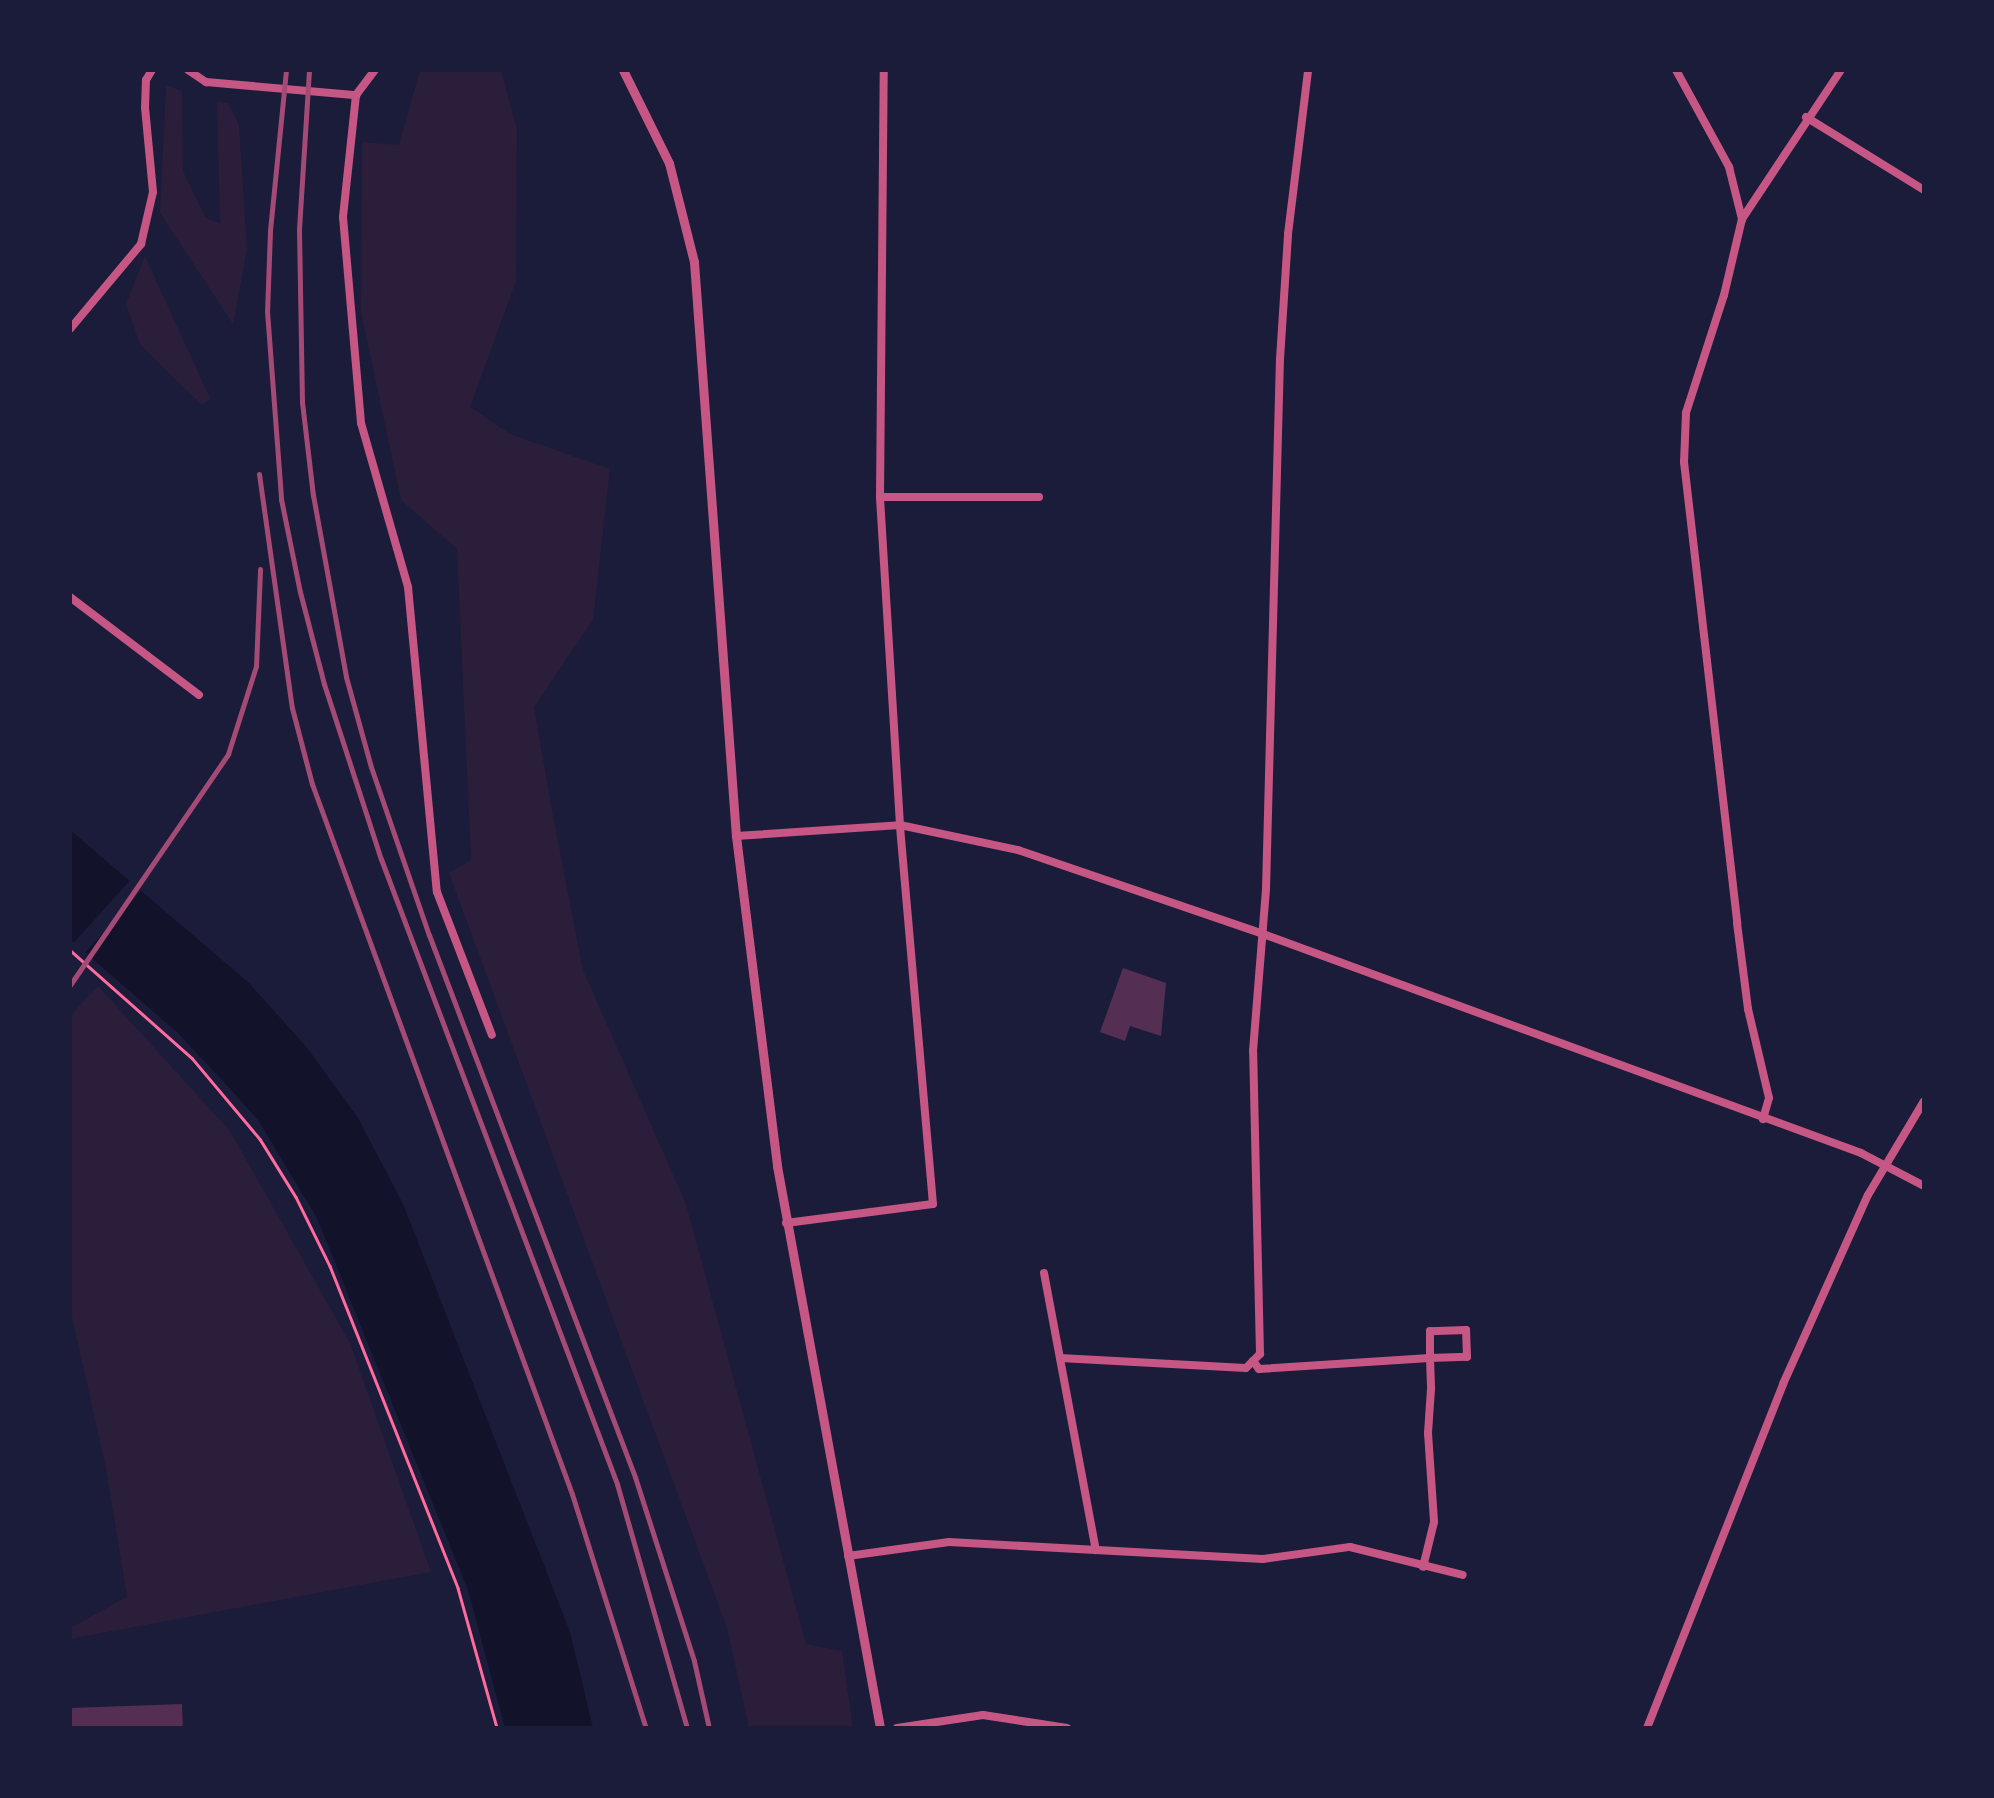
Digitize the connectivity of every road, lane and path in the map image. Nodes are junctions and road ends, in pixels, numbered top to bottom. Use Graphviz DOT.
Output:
graph roads {
  1 [pos="152,70"];
  2 [pos="188,70"];
  3 [pos="375,70"];
  4 [pos="623,70"];
  5 [pos="884,70"];
  6 [pos="1308,70"];
  7 [pos="1676,70"];
  8 [pos="1841,70"];
  9 [pos="356,95"];
  10 [pos="1806,116"];
  11 [pos="1924,190"];
  12 [pos="1742,218"];
  13 [pos="70,329"];
  14 [pos="880,497"];
  15 [pos="1038,497"];
  16 [pos="70,597"];
  17 [pos="199,695"];
  18 [pos="900,824"];
  19 [pos="736,836"];
  20 [pos="1263,934"];
  21 [pos="70,950"];
  22 [pos="492,1035"];
  23 [pos="1924,1101"];
  24 [pos="1763,1118"];
  25 [pos="1884,1164"];
  26 [pos="1924,1186"];
  27 [pos="786,1223"];
  28 [pos="1044,1272"];
  29 [pos="1060,1358"];
  30 [pos="1430,1358"];
  31 [pos="1253,1362"];
  32 [pos="1096,1550"];
  33 [pos="848,1556"];
  34 [pos="1423,1567"];
  35 [pos="1462,1575"];
  36 [pos="983,1716"];
  37 [pos="497,1728"];
  38 [pos="880,1728"];
  39 [pos="898,1728"];
  40 [pos="984,1728"];
  41 [pos="1068,1728"];
  42 [pos="1647,1728"];
  1 -- 13 [label="street"];
  2 -- 9 [label="street"];
  3 -- 9 [label="street"];
  4 -- 19 [label="street"];
  5 -- 14 [label="street"];
  6 -- 20 [label="street"];
  7 -- 12 [label="street"];
  8 -- 10 [label="street"];
  9 -- 22 [label="street"];
  10 -- 11 [label="street"];
  10 -- 12 [label="street"];
  12 -- 24 [label="street"];
  14 -- 15 [label="street"];
  14 -- 18 [label="street"];
  16 -- 17 [label="street"];
  18 -- 19 [label="street"];
  18 -- 20 [label="street"];
  18 -- 27 [label="street"];
  19 -- 27 [label="street"];
  20 -- 24 [label="street"];
  20 -- 31 [label="street"];
  21 -- 37 [label="path"];
  23 -- 25 [label="street"];
  24 -- 25 [label="street"];
  25 -- 26 [label="street"];
  25 -- 42 [label="street"];
  27 -- 33 [label="street"];
  28 -- 29 [label="street"];
  29 -- 31 [label="street"];
  29 -- 32 [label="street"];
  30 -- 30 [label="street"];
  30 -- 31 [label="street"];
  30 -- 34 [label="street"];
  32 -- 33 [label="street"];
  32 -- 34 [label="street"];
  33 -- 38 [label="street"];
  34 -- 35 [label="street"];
  36 -- 39 [label="street"];
  36 -- 40 [label="street"];
  36 -- 41 [label="street"];
}
